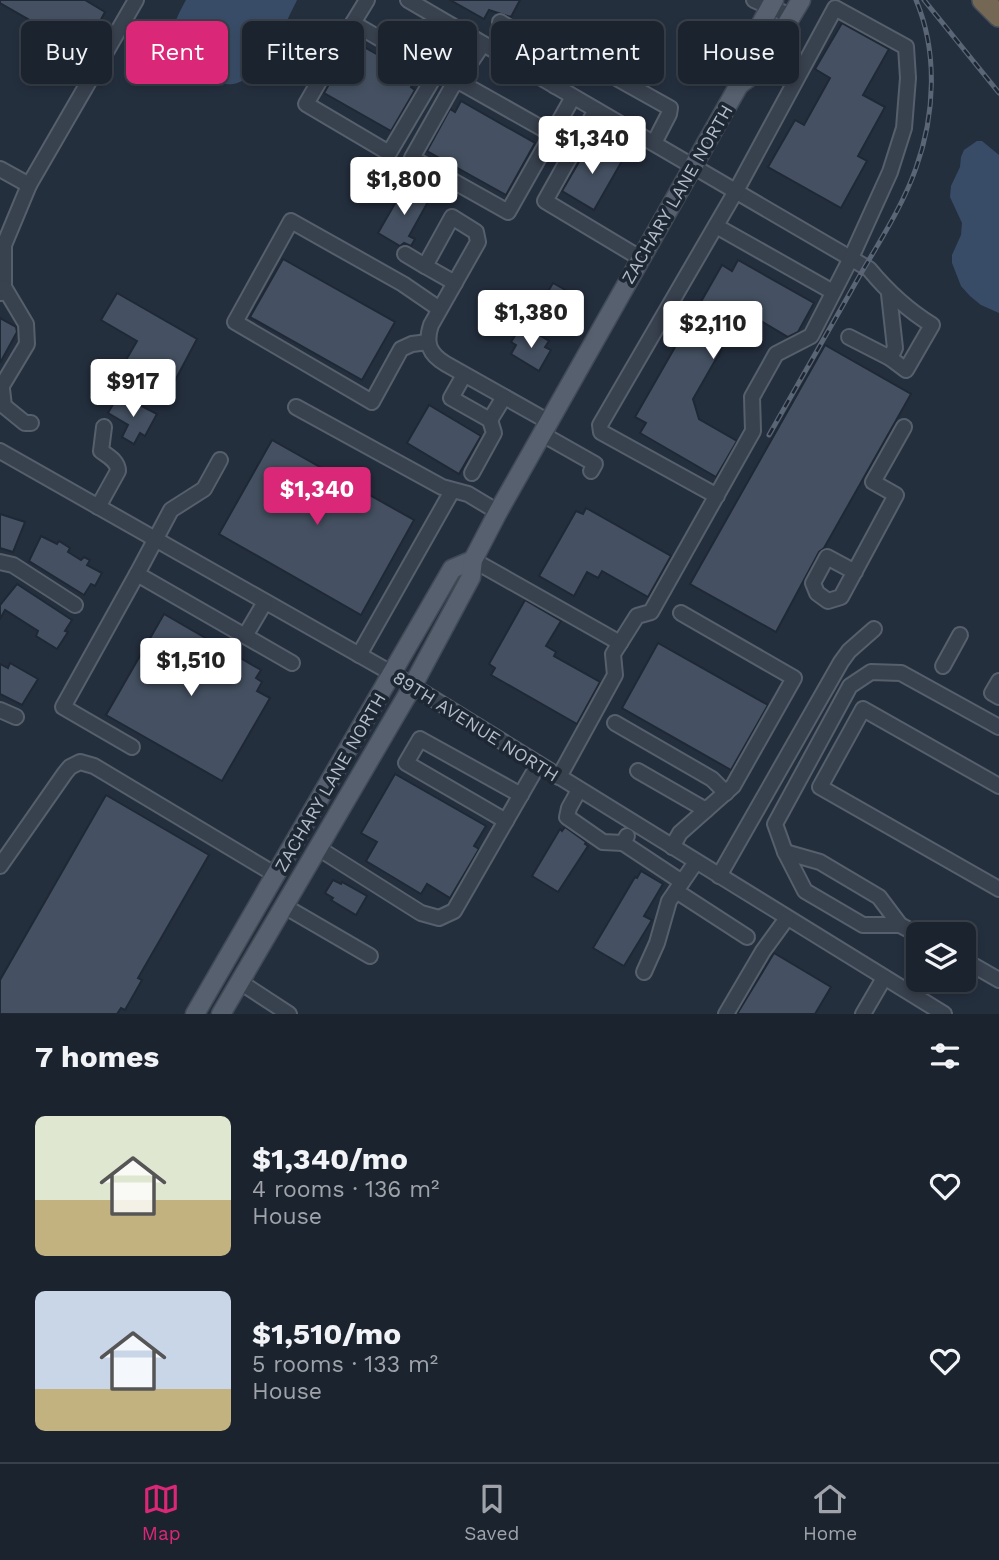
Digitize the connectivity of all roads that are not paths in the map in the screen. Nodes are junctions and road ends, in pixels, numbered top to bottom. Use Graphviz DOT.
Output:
graph roads {
  1 [pos="136,0"];
  2 [pos="367,0"];
  3 [pos="408,0"];
  4 [pos="801,0"];
  5 [pos="983,0"];
  6 [pos="766,3"];
  7 [pos="791,16"];
  8 [pos="999,16"];
  9 [pos="354,21"];
  10 [pos="443,21"];
  11 [pos="477,41"];
  12 [pos="483,44"];
  13 [pos="491,49"];
  14 [pos="477,53"];
  15 [pos="318,84"];
  16 [pos="430,84"];
  17 [pos="455,84"];
  18 [pos="463,84"];
  19 [pos="552,84"];
  20 [pos="739,85"];
  21 [pos="555,86"];
  22 [pos="573,97"];
  23 [pos="596,110"];
  24 [pos="552,134"];
  25 [pos="654,143"];
  26 [pos="693,166"];
  27 [pos="0,169"];
  28 [pos="29,185"];
  29 [pos="736,191"];
  30 [pos="716,226"];
  31 [pos="405,254"];
  32 [pos="851,257"];
  33 [pos="640,258"];
  34 [pos="425,265"];
  35 [pos="455,283"];
  36 [pos="2,290"];
  37 [pos="833,292"];
  38 [pos="890,294"];
  39 [pos="438,308"];
  40 [pos="849,337"];
  41 [pos="428,342"];
  42 [pos="890,358"];
  43 [pos="464,374"];
  44 [pos="1,390"];
  45 [pos="504,397"];
  46 [pos="296,407"];
  47 [pos="490,421"];
  48 [pos="31,424"];
  49 [pos="104,427"];
  50 [pos="904,427"];
  51 [pos="546,428"];
  52 [pos="0,451"];
  53 [pos="220,460"];
  54 [pos="591,471"];
  55 [pos="471,473"];
  56 [pos="452,491"];
  57 [pos="717,496"];
  58 [pos="98,507"];
  59 [pos="498,512"];
  60 [pos="156,540"];
  61 [pos="472,560"];
  62 [pos="0,562"];
  63 [pos="855,572"];
  64 [pos="137,574"];
  65 [pos="265,602"];
  66 [pos="75,605"];
  67 [pos="681,613"];
  68 [pos="874,629"];
  69 [pos="960,635"];
  70 [pos="245,636"];
  71 [pos="620,643"];
  72 [pos="359,655"];
  73 [pos="292,663"];
  74 [pos="943,666"];
  75 [pos="393,674"];
  76 [pos="412,687"];
  77 [pos="0,710"];
  78 [pos="16,717"];
  79 [pos="615,723"];
  80 [pos="999,727"];
  81 [pos="132,747"];
  82 [pos="538,765"];
  83 [pos="638,771"];
  84 [pos="559,777"];
  85 [pos="999,786"];
  86 [pos="579,790"];
  87 [pos="726,793"];
  88 [pos="521,795"];
  89 [pos="706,810"];
  90 [pos="506,821"];
  91 [pos="634,824"];
  92 [pos="623,843"];
  93 [pos="672,847"];
  94 [pos="318,848"];
  95 [pos="785,852"];
  96 [pos="696,862"];
  97 [pos="0,866"];
  98 [pos="276,875"];
  99 [pos="719,876"];
  100 [pos="679,887"];
  101 [pos="999,889"];
  102 [pos="284,906"];
  103 [pos="788,918"];
  104 [pos="900,925"];
  105 [pos="906,928"];
  106 [pos="747,937"];
  107 [pos="370,956"];
  108 [pos="976,967"];
  109 [pos="644,972"];
  110 [pos="884,978"];
  111 [pos="999,980"];
  112 [pos="240,982"];
  113 [pos="936,1012"];
  114 [pos="195,1014"];
  115 [pos="221,1014"];
  116 [pos="289,1014"];
  117 [pos="726,1014"];
  118 [pos="863,1014"];
  1 -- 28 [label="street"];
  2 -- 9 [label="street"];
  3 -- 10 [label="street"];
  4 -- 7 [label="main road, ZACHARY LANE NORTH"];
  5 -- 8 [label="highway"];
  6 -- 7 [label="street"];
  6 -- 20 [label="main road, ZACHARY LANE NORTH"];
  7 -- 20 [label="main road, ZACHARY LANE NORTH"];
  11 -- 12 [label="street"];
  12 -- 13 [label="street"];
  12 -- 14 [label="street"];
  15 -- 16 [label="street"];
  17 -- 24 [label="street"];
  18 -- 24 [label="street"];
  19 -- 21 [label="street"];
  20 -- 26 [label="main road, ZACHARY LANE NORTH"];
  21 -- 22 [label="street"];
  21 -- 25 [label="street"];
  22 -- 23 [label="street"];
  22 -- 24 [label="street"];
  23 -- 25 [label="street"];
  23 -- 33 [label="street"];
  25 -- 26 [label="street"];
  26 -- 29 [label="street"];
  26 -- 33 [label="main road, ZACHARY LANE NORTH"];
  27 -- 28 [label="street"];
  28 -- 36 [label="street"];
  29 -- 30 [label="street"];
  29 -- 32 [label="street"];
  29 -- 32 [label="street"];
  30 -- 37 [label="street"];
  30 -- 57 [label="street"];
  31 -- 34 [label="street"];
  32 -- 37 [label="street"];
  32 -- 38 [label="street"];
  33 -- 51 [label="main road, ZACHARY LANE NORTH"];
  34 -- 35 [label="street"];
  34 -- 35 [label="street"];
  35 -- 39 [label="street"];
  36 -- 44 [label="street"];
  37 -- 57 [label="street"];
  38 -- 42 [label="street"];
  38 -- 42 [label="street"];
  39 -- 41 [label="street"];
  39 -- 41 [label="street"];
  40 -- 42 [label="street"];
  41 -- 43 [label="street"];
  43 -- 45 [label="street"];
  43 -- 47 [label="street"];
  44 -- 48 [label="street"];
  45 -- 47 [label="street"];
  45 -- 51 [label="street"];
  46 -- 56 [label="street"];
  47 -- 55 [label="street"];
  49 -- 58 [label="street"];
  50 -- 63 [label="street"];
  51 -- 54 [label="street"];
  51 -- 59 [label="main road, ZACHARY LANE NORTH"];
  52 -- 58 [label="street, 89TH AVENUE NORTH"];
  53 -- 60 [label="street"];
  56 -- 59 [label="street"];
  56 -- 72 [label="street"];
  57 -- 71 [label="street"];
  58 -- 60 [label="street, 89TH AVENUE NORTH"];
  59 -- 61 [label="main road, ZACHARY LANE NORTH"];
  60 -- 64 [label="street"];
  60 -- 65 [label="street, 89TH AVENUE NORTH"];
  61 -- 71 [label="street"];
  61 -- 75 [label="main road, ZACHARY LANE NORTH"];
  61 -- 76 [label="main road, ZACHARY LANE NORTH"];
  62 -- 66 [label="street"];
  64 -- 70 [label="street"];
  64 -- 81 [label="street"];
  65 -- 70 [label="street"];
  65 -- 72 [label="street, 89TH AVENUE NORTH"];
  67 -- 87 [label="street"];
  68 -- 99 [label="street"];
  69 -- 74 [label="street"];
  70 -- 73 [label="street"];
  71 -- 84 [label="street"];
  72 -- 75 [label="street, 89TH AVENUE NORTH"];
  75 -- 76 [label="street, 89TH AVENUE NORTH"];
  75 -- 98 [label="main road, ZACHARY LANE NORTH"];
  76 -- 82 [label="street, 89TH AVENUE NORTH"];
  76 -- 94 [label="main road, ZACHARY LANE NORTH"];
  77 -- 78 [label="street"];
  79 -- 87 [label="street"];
  80 -- 95 [label="street"];
  82 -- 84 [label="street, 89TH AVENUE NORTH"];
  82 -- 88 [label="street"];
  83 -- 89 [label="street"];
  84 -- 86 [label="street, 89TH AVENUE NORTH"];
  85 -- 101 [label="street"];
  86 -- 91 [label="street, 89TH AVENUE NORTH"];
  86 -- 92 [label="street"];
  87 -- 89 [label="street"];
  88 -- 90 [label="street"];
  88 -- 90 [label="street"];
  89 -- 93 [label="street"];
  90 -- 94 [label="street"];
  91 -- 92 [label="street"];
  91 -- 93 [label="street, 89TH AVENUE NORTH"];
  92 -- 100 [label="street"];
  93 -- 96 [label="street, 89TH AVENUE NORTH"];
  94 -- 102 [label="main road, ZACHARY LANE NORTH"];
  95 -- 104 [label="street"];
  95 -- 104 [label="street"];
  96 -- 99 [label="street, 89TH AVENUE NORTH"];
  96 -- 100 [label="street"];
  97 -- 98 [label="street"];
  98 -- 114 [label="main road, ZACHARY LANE NORTH"];
  99 -- 103 [label="street, 89TH AVENUE NORTH"];
  100 -- 106 [label="street"];
  100 -- 109 [label="street"];
  102 -- 107 [label="street"];
  102 -- 112 [label="main road, ZACHARY LANE NORTH"];
  103 -- 110 [label="street, 89TH AVENUE NORTH"];
  103 -- 117 [label="street"];
  104 -- 105 [label="street"];
  108 -- 111 [label="street"];
  110 -- 113 [label="street, 89TH AVENUE NORTH"];
  110 -- 118 [label="street"];
  112 -- 115 [label="main road, ZACHARY LANE NORTH"];
  112 -- 116 [label="street"];
}
